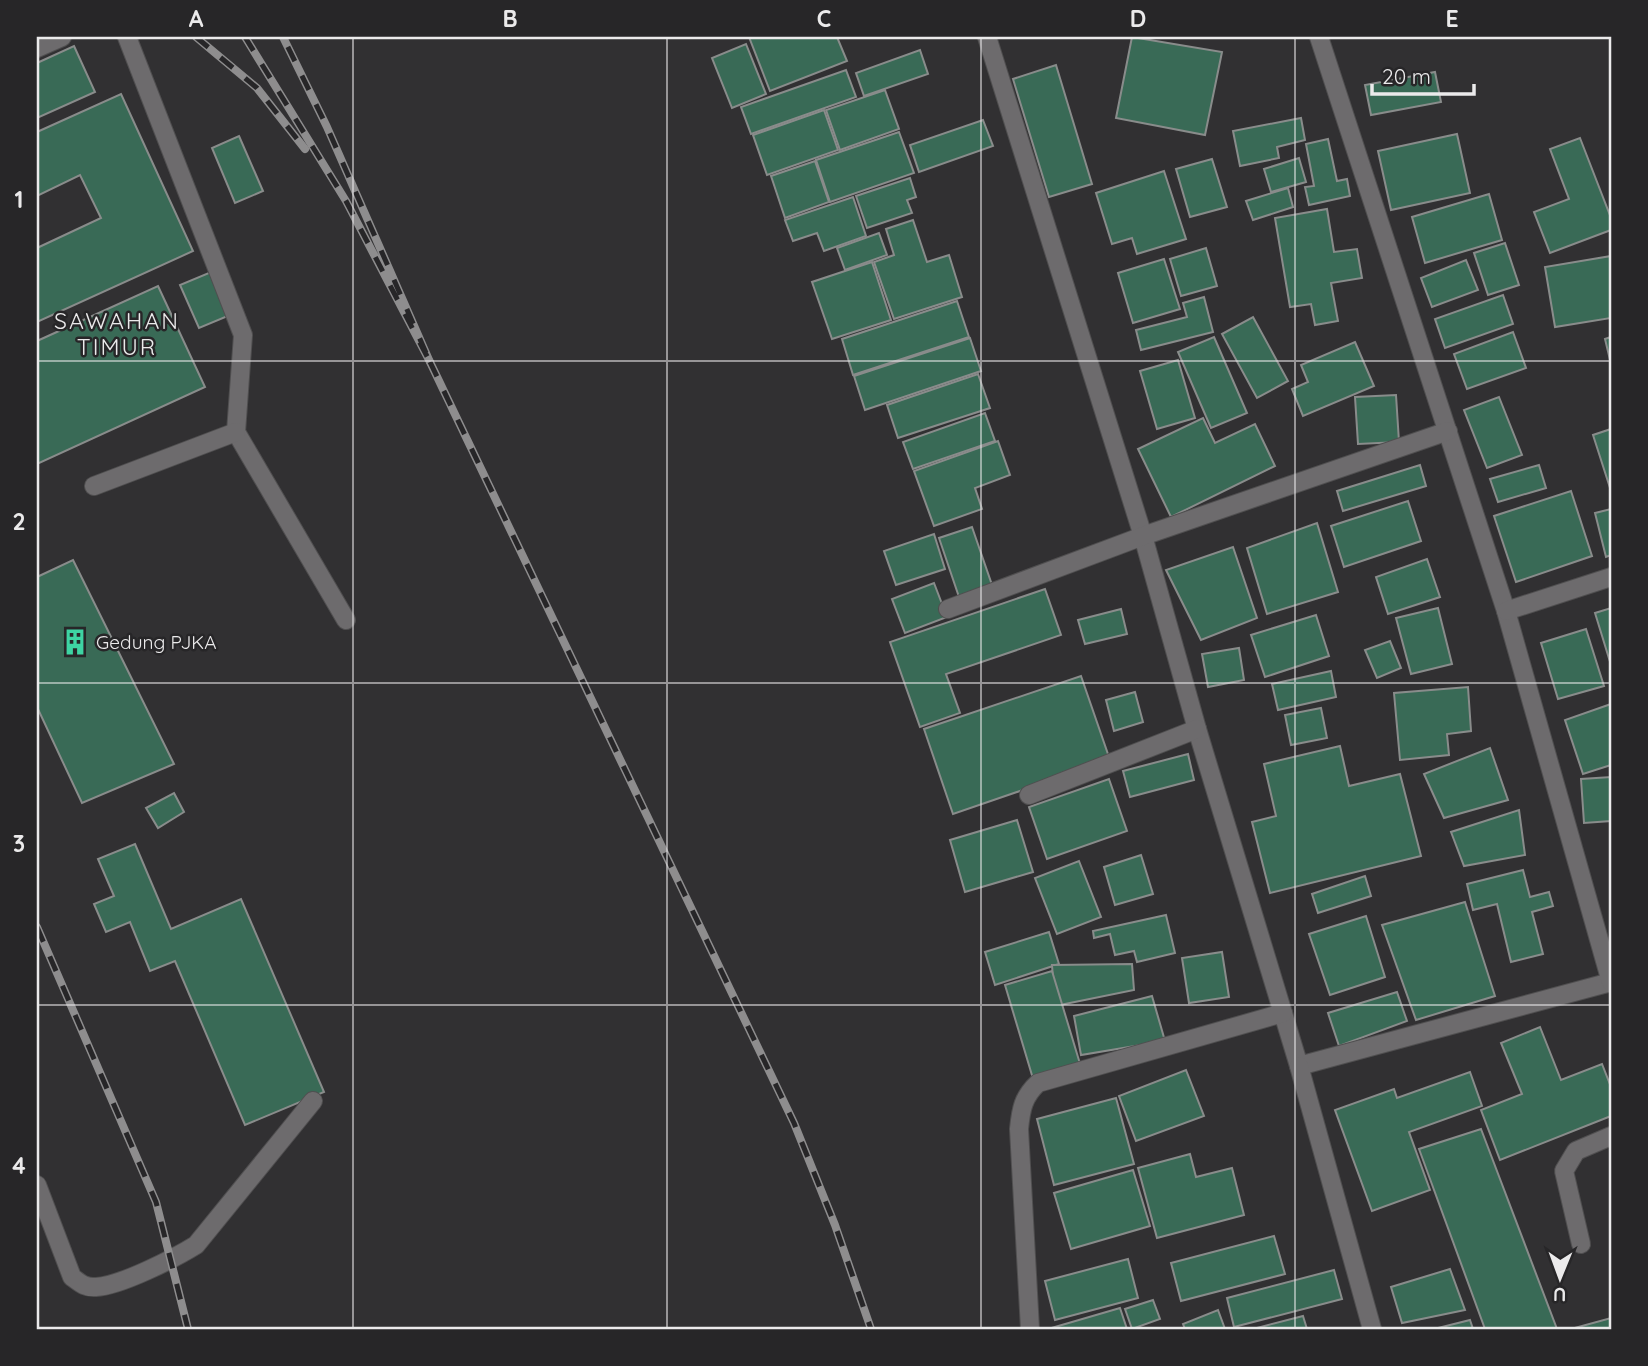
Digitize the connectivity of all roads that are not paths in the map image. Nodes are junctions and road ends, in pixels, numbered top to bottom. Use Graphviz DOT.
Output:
graph roads {
  1 [pos="62,37"];
  2 [pos="127,37"];
  3 [pos="987,37"];
  4 [pos="1319,37"];
  5 [pos="37,47"];
  6 [pos="1448,431"];
  7 [pos="236,432"];
  8 [pos="94,486"];
  9 [pos="1143,536"];
  10 [pos="1611,577"];
  11 [pos="948,609"];
  12 [pos="1506,611"];
  13 [pos="346,620"];
  14 [pos="1197,729"];
  15 [pos="1029,795"];
  16 [pos="1611,983"];
  17 [pos="1283,1013"];
  18 [pos="1299,1066"];
  19 [pos="313,1101"];
  20 [pos="1611,1136"];
  21 [pos="37,1185"];
  22 [pos="1581,1244"];
  23 [pos="1030,1329"];
  24 [pos="1372,1329"];
  1 -- 5 [label="street"];
  2 -- 7 [label="street"];
  3 -- 9 [label="street"];
  4 -- 6 [label="street"];
  6 -- 9 [label="street"];
  6 -- 12 [label="street"];
  7 -- 8 [label="street"];
  7 -- 13 [label="street"];
  9 -- 11 [label="street"];
  9 -- 14 [label="street"];
  10 -- 12 [label="street"];
  12 -- 16 [label="street"];
  14 -- 15 [label="street"];
  14 -- 17 [label="street"];
  16 -- 18 [label="street"];
  17 -- 18 [label="street"];
  17 -- 23 [label="street"];
  18 -- 24 [label="street"];
  19 -- 21 [label="street"];
  20 -- 22 [label="street"];
}
